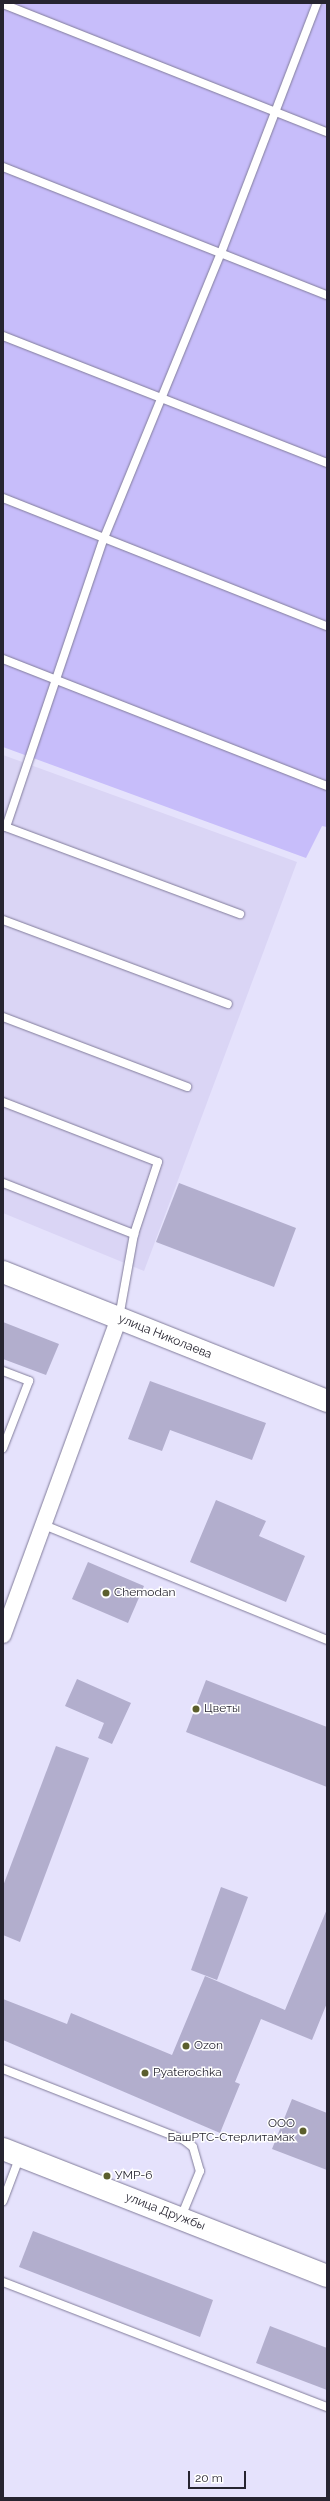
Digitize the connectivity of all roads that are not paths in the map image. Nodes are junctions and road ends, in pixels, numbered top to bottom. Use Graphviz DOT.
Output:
graph roads {
  1 [pos="317,3"];
  2 [pos="3,4"];
  3 [pos="275,111"];
  4 [pos="327,132"];
  5 [pos="3,167"];
  6 [pos="221,253"];
  7 [pos="327,295"];
  8 [pos="3,336"];
  9 [pos="162,398"];
  10 [pos="327,462"];
  11 [pos="3,498"];
  12 [pos="104,538"];
  13 [pos="327,626"];
  14 [pos="3,659"];
  15 [pos="56,680"];
  16 [pos="327,786"];
  17 [pos="5,826"];
  18 [pos="240,914"];
  19 [pos="3,920"];
  20 [pos="228,1004"];
  21 [pos="3,1016"];
  22 [pos="187,1087"];
  23 [pos="3,1102"];
  24 [pos="3,1183"];
  25 [pos="134,1234"];
  26 [pos="3,1272"];
  27 [pos="119,1318"];
  28 [pos="3,1371"];
  29 [pos="327,1402"];
  30 [pos="3,1448"];
  31 [pos="44,1525"];
  32 [pos="6,1616"];
  33 [pos="3,1636"];
  34 [pos="327,1640"];
  35 [pos="3,2069"];
  36 [pos="12,2152"];
  37 [pos="3,2201"];
  38 [pos="180,2218"];
  39 [pos="327,2276"];
  40 [pos="3,2282"];
  41 [pos="327,2407"];
  1 -- 3 [label="lane"];
  2 -- 3 [label="lane"];
  3 -- 4 [label="lane"];
  3 -- 6 [label="lane"];
  5 -- 6 [label="lane"];
  6 -- 7 [label="lane"];
  6 -- 9 [label="lane"];
  8 -- 9 [label="lane"];
  9 -- 10 [label="lane"];
  9 -- 12 [label="lane"];
  11 -- 12 [label="lane"];
  12 -- 13 [label="lane"];
  12 -- 15 [label="lane"];
  14 -- 15 [label="lane"];
  15 -- 16 [label="lane"];
  15 -- 17 [label="lane"];
  17 -- 18 [label="lane"];
  19 -- 20 [label="lane"];
  21 -- 22 [label="lane"];
  23 -- 25 [label="lane"];
  24 -- 25 [label="lane"];
  25 -- 27 [label="lane"];
  26 -- 27 [label="main road, улица Николаева"];
  27 -- 29 [label="main road, улица Николаева"];
  27 -- 31 [label="street"];
  28 -- 30 [label="lane"];
  31 -- 32 [label="street"];
  31 -- 34 [label="lane"];
  32 -- 33 [label="street"];
  35 -- 38 [label="lane"];
  36 -- 37 [label="lane"];
  36 -- 38 [label="main road, улица Дружбы"];
  38 -- 39 [label="main road, улица Дружбы"];
  40 -- 41 [label="lane"];
}
